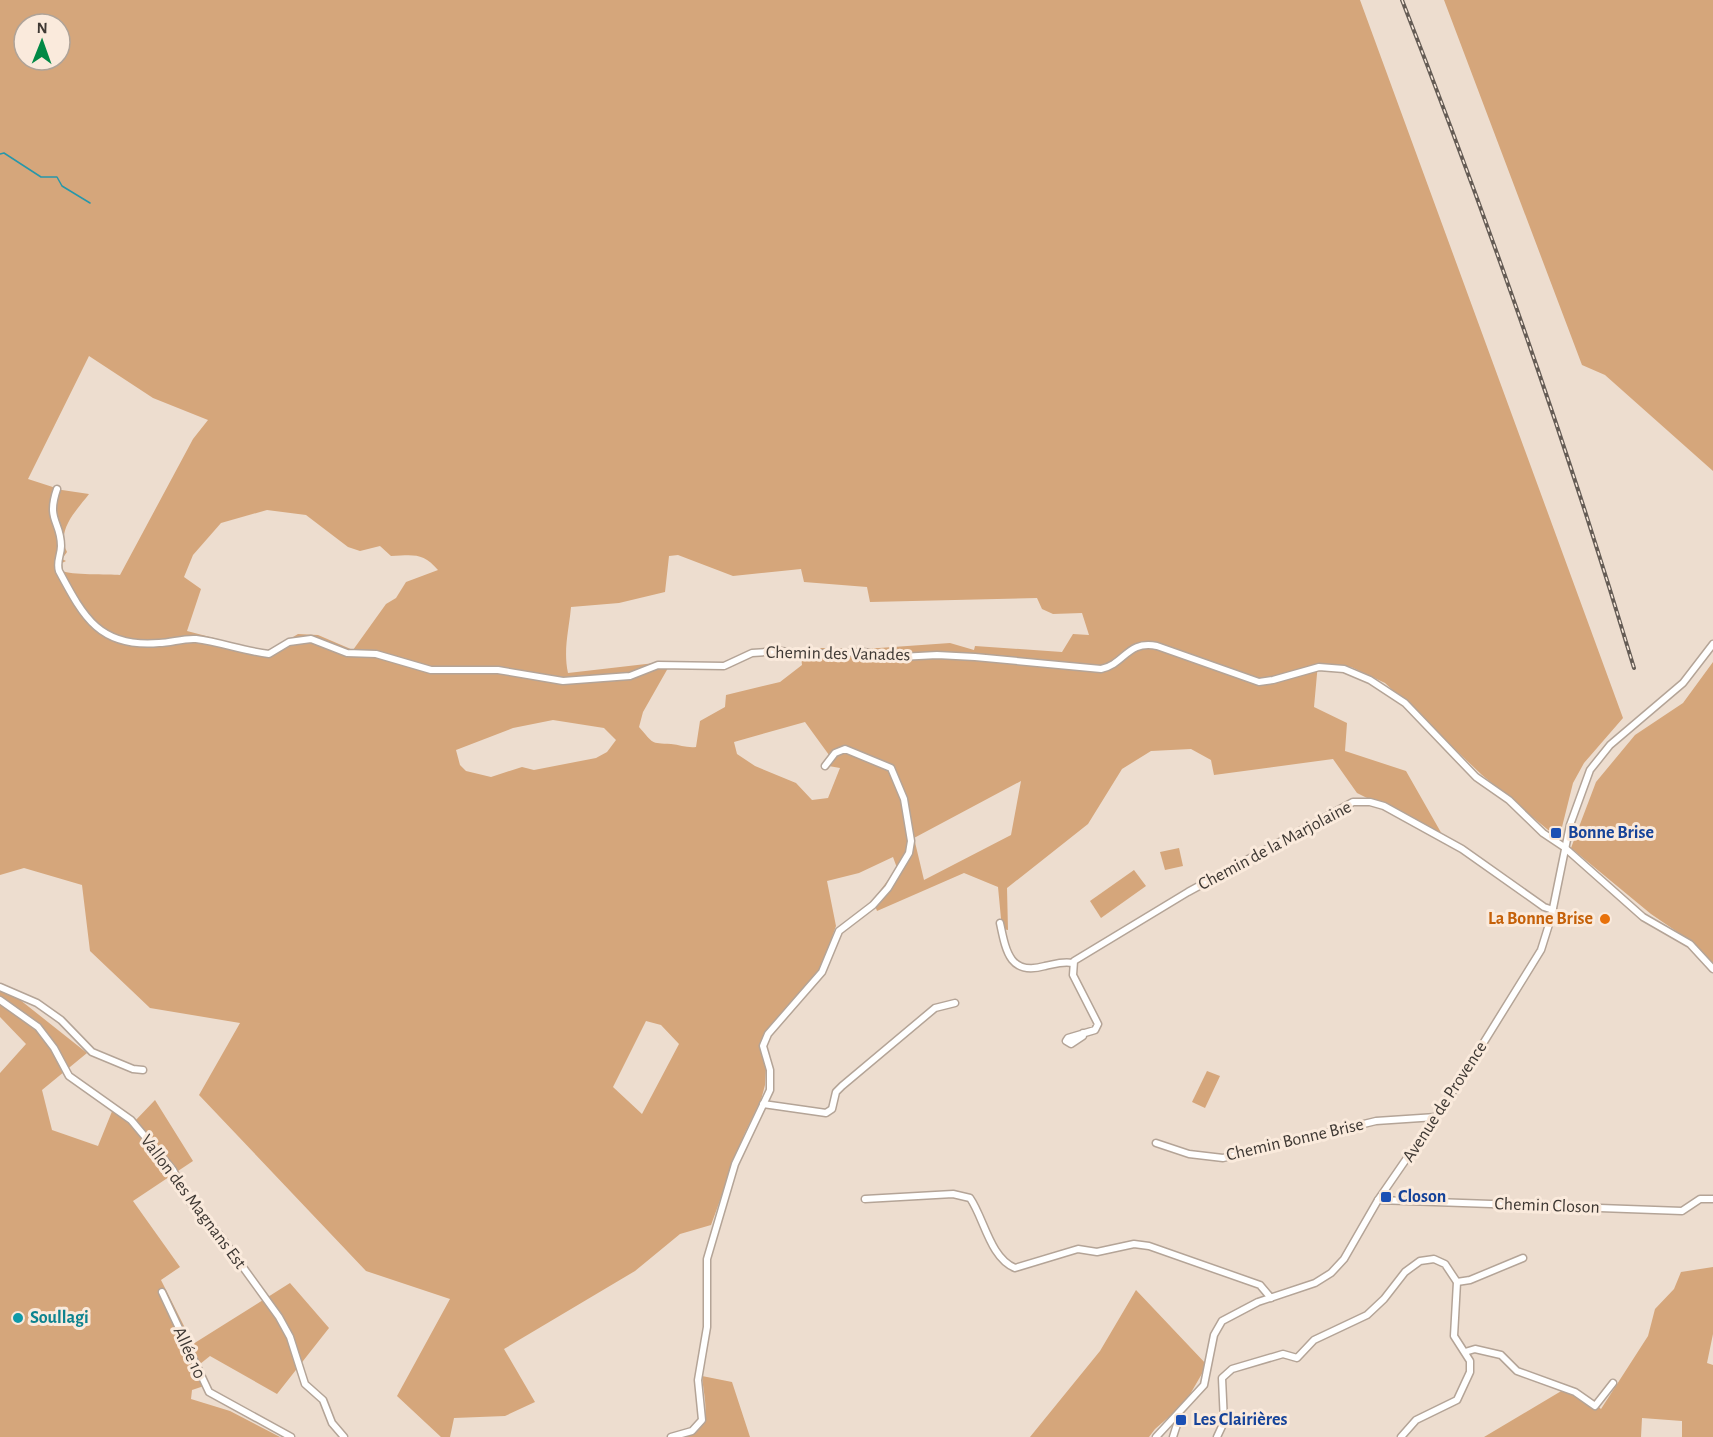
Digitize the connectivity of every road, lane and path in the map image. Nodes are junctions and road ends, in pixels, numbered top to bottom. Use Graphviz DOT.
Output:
graph roads {
  1 [pos="57,489"];
  2 [pos="1713,644"];
  3 [pos="825,766"];
  4 [pos="1564,848"];
  5 [pos="1553,910"];
  6 [pos="1000,923"];
  7 [pos="1073,963"];
  8 [pos="1713,969"];
  9 [pos="0,987"];
  10 [pos="0,1000"];
  11 [pos="955,1003"];
  12 [pos="1083,1033"];
  13 [pos="143,1070"];
  14 [pos="763,1104"];
  15 [pos="1436,1117"];
  16 [pos="1156,1143"];
  17 [pos="865,1199"];
  18 [pos="1713,1199"];
  19 [pos="1378,1200"];
  20 [pos="1523,1258"];
  21 [pos="1457,1282"];
  22 [pos="162,1292"];
  23 [pos="1271,1298"];
  24 [pos="1466,1352"];
  25 [pos="1613,1383"];
  26 [pos="1181,1412"];
  27 [pos="1162,1431"];
  28 [pos="291,1437"];
  29 [pos="344,1437"];
  30 [pos="671,1437"];
  31 [pos="1156,1437"];
  32 [pos="1168,1437"];
  33 [pos="1173,1437"];
  34 [pos="1216,1437"];
  35 [pos="1401,1437"];
  1 -- 4 [label="street, Chemin des Vanades"];
  2 -- 4 [label="street, Avenue de Provence"];
  3 -- 14 [label="street"];
  4 -- 5 [label="street, Avenue de Provence"];
  4 -- 8 [label="street, Chemin des Vanades"];
  5 -- 7 [label="street, Chemin de la Marjolaine"];
  5 -- 15 [label="street, Avenue de Provence"];
  6 -- 7 [label="street"];
  7 -- 12 [label="street"];
  9 -- 13 [label="street"];
  10 -- 29 [label="street, Vallon des Magnans Est"];
  11 -- 14 [label="street"];
  14 -- 30 [label="street"];
  15 -- 16 [label="street, Chemin Bonne Brise"];
  15 -- 19 [label="street, Avenue de Provence"];
  17 -- 23 [label="street"];
  18 -- 19 [label="street, Chemin Closon"];
  19 -- 23 [label="street, Avenue de Provence"];
  20 -- 21 [label="street"];
  21 -- 24 [label="street"];
  21 -- 34 [label="street"];
  22 -- 28 [label="street, Allée 10"];
  23 -- 26 [label="street, Avenue de Provence"];
  24 -- 25 [label="street"];
  24 -- 35 [label="street"];
  26 -- 27 [label="street, Avenue de Provence"];
  26 -- 33 [label="street"];
  27 -- 31 [label="street, Avenue de Provence"];
  27 -- 32 [label="street"];
}
